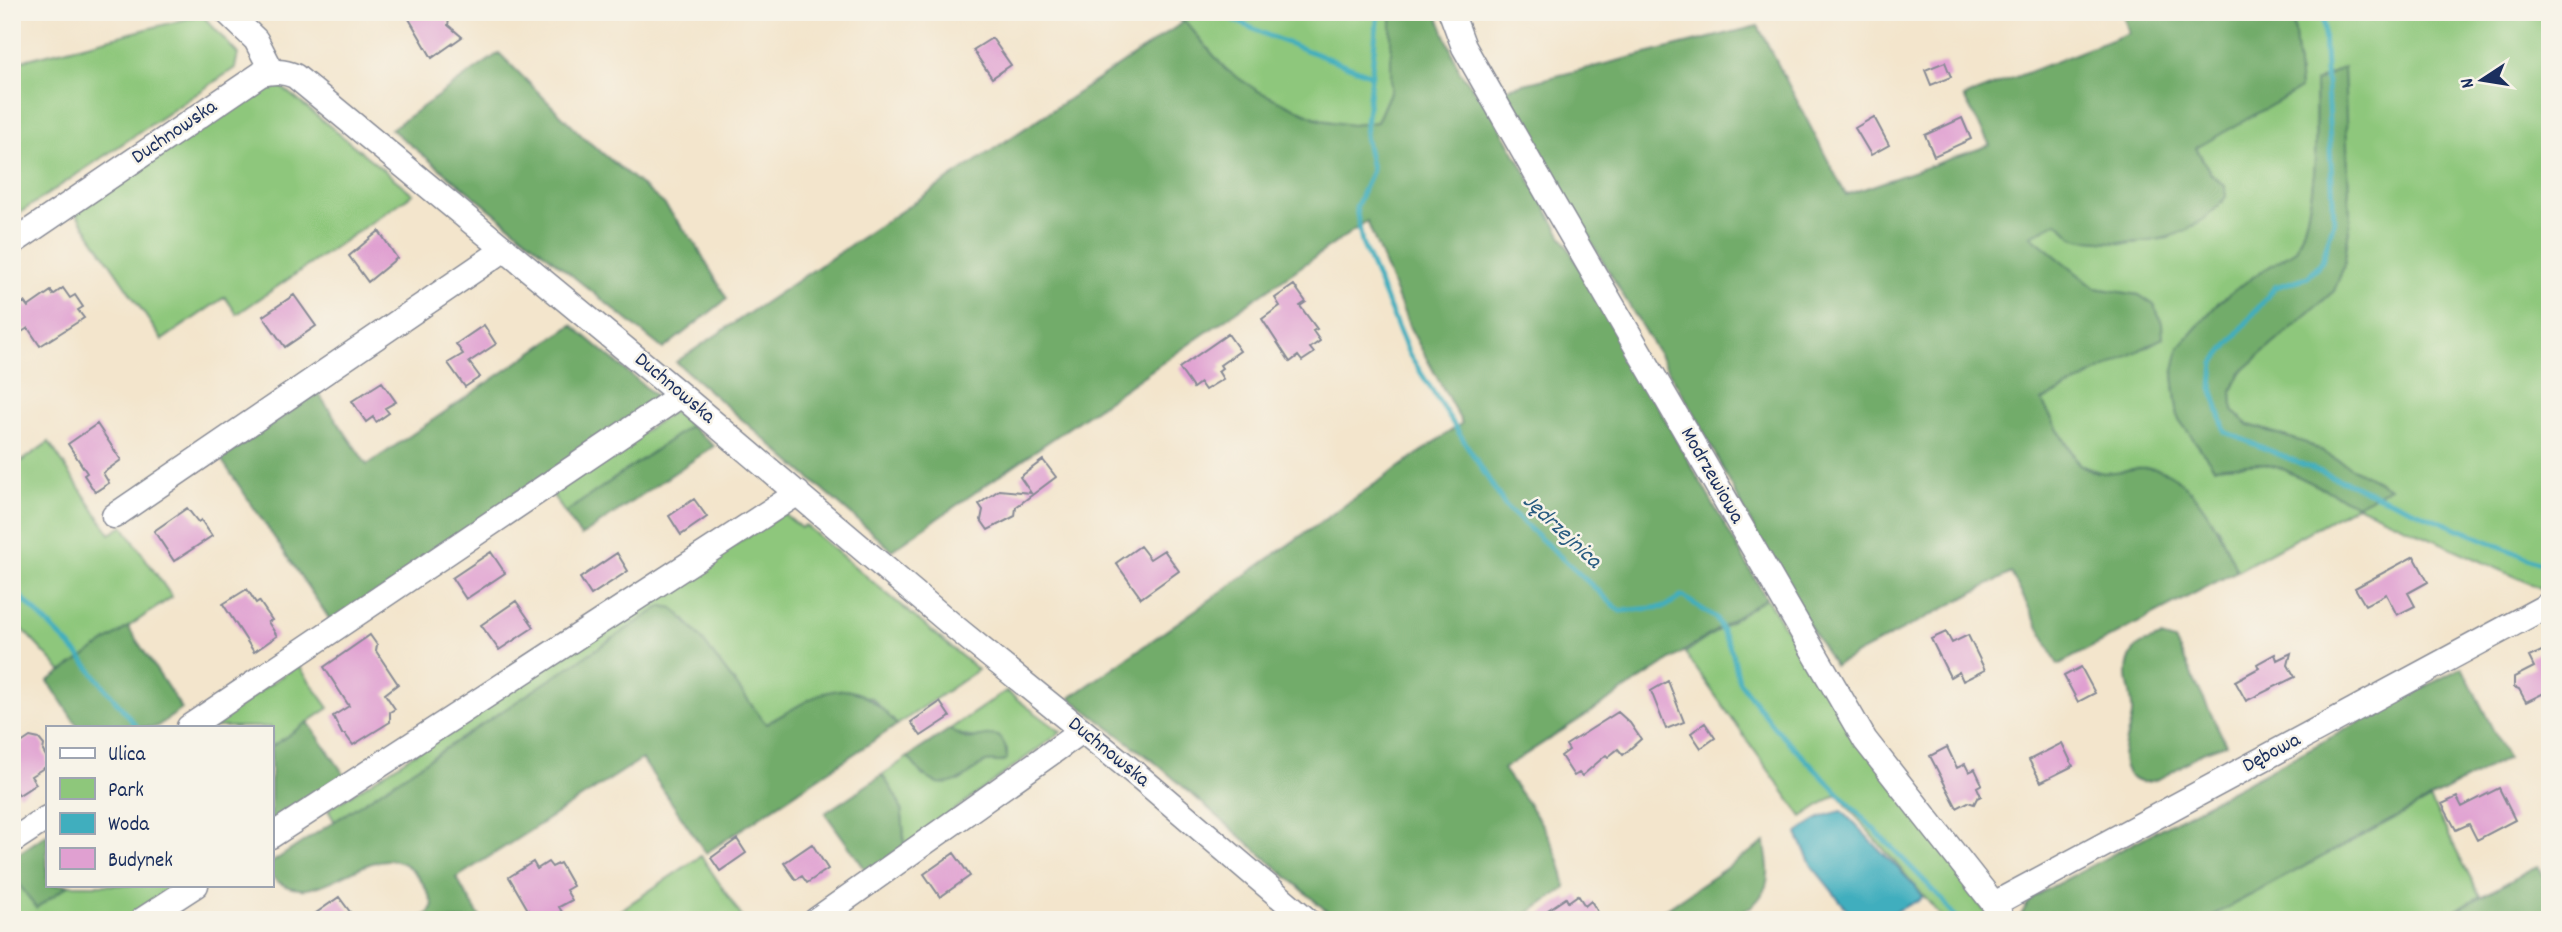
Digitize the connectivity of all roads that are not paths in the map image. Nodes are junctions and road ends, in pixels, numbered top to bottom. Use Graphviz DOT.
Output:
graph roads {
  1 [pos="227,12"];
  2 [pos="1451,12"];
  3 [pos="272,71"];
  4 [pos="12,243"];
  5 [pos="505,249"];
  6 [pos="681,395"];
  7 [pos="798,493"];
  8 [pos="114,516"];
  9 [pos="2550,604"];
  10 [pos="190,726"];
  11 [pos="1082,731"];
  12 [pos="46,819"];
  13 [pos="273,835"];
  14 [pos="12,841"];
  15 [pos="194,886"];
  16 [pos="1999,912"];
  17 [pos="142,920"];
  18 [pos="817,920"];
  19 [pos="1307,920"];
  1 -- 3 [label="street"];
  2 -- 16 [label="street, Modrzewiowa"];
  3 -- 4 [label="street, Duchnowska"];
  3 -- 5 [label="street, Duchnowska"];
  5 -- 6 [label="street, Duchnowska"];
  5 -- 8 [label="street"];
  6 -- 7 [label="street, Duchnowska"];
  6 -- 10 [label="street"];
  7 -- 11 [label="street, Duchnowska"];
  7 -- 13 [label="street"];
  9 -- 16 [label="street, Dębowa"];
  11 -- 18 [label="street"];
  11 -- 19 [label="street, Duchnowska"];
  12 -- 14 [label="street"];
  15 -- 17 [label="street"];
}
